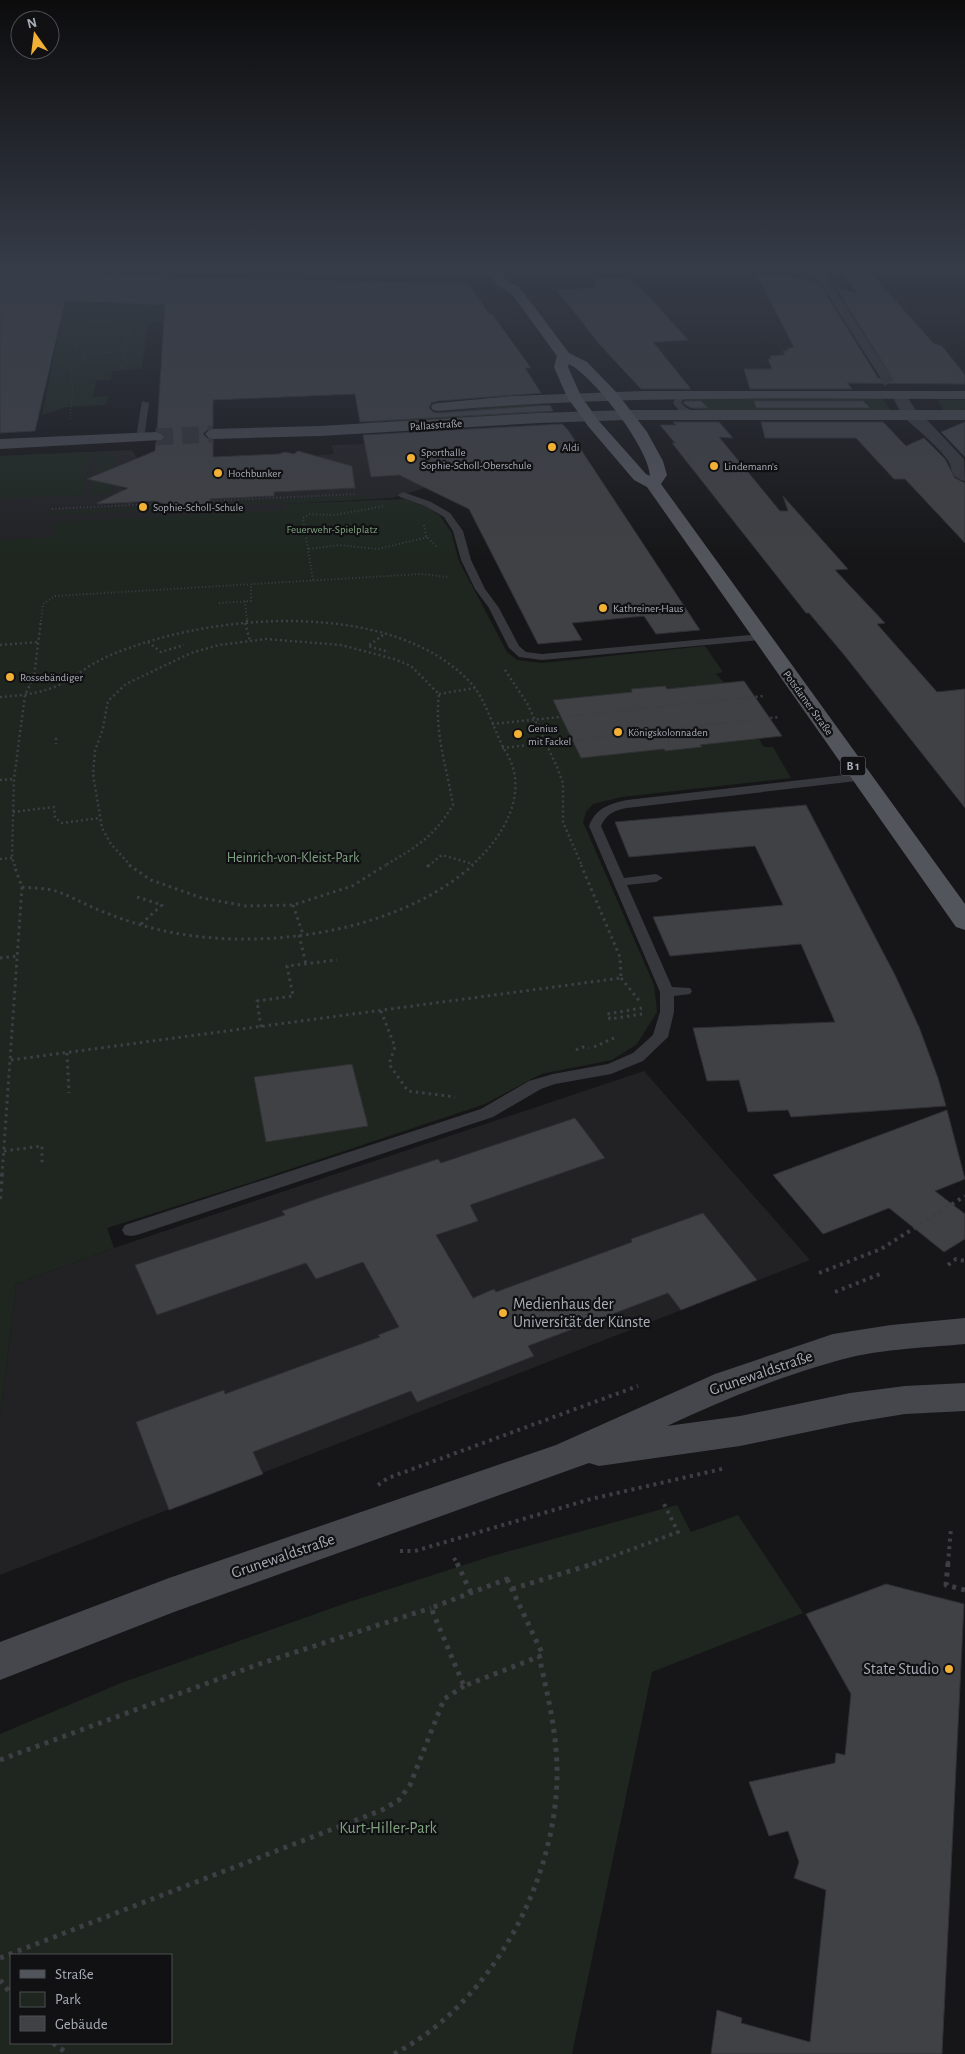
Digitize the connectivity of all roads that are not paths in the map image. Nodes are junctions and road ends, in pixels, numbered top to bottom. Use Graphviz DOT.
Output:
graph roads {
  1 [pos="561,367"];
  2 [pos="584,367"];
  3 [pos="879,367"];
  4 [pos="692,394"];
  5 [pos="899,395"];
  6 [pos="965,395"];
  7 [pos="612,396"];
  8 [pos="574,397"];
  9 [pos="145,403"];
  10 [pos="694,414"];
  11 [pos="627,415"];
  12 [pos="912,415"];
  13 [pos="965,415"];
  14 [pos="587,416"];
  15 [pos="285,431"];
  16 [pos="213,434"];
  17 [pos="148,438"];
  18 [pos="0,444"];
  19 [pos="965,476"];
  20 [pos="653,484"];
  21 [pos="403,495"];
  22 [pos="760,637"];
  23 [pos="862,777"];
  24 [pos="656,878"];
  25 [pos="620,882"];
  26 [pos="965,922"];
  27 [pos="685,991"];
  28 [pos="667,992"];
  29 [pos="131,1230"];
  30 [pos="965,1331"];
  31 [pos="965,1397"];
  32 [pos="568,1456"];
  33 [pos="0,1661"];
  1 -- 8 [label="main road, Potsdamer Straße / B 1"];
  2 -- 7 [label="main road"];
  3 -- 5 [label="street"];
  4 -- 5 [label="main road, Pallasstraße"];
  4 -- 7 [label="main road, Pallasstraße"];
  4 -- 10 [label="lane"];
  5 -- 6 [label="main road, Pallasstraße"];
  5 -- 12 [label="street"];
  7 -- 8 [label="main road, Pallasstraße"];
  7 -- 11 [label="main road"];
  8 -- 14 [label="main road, Potsdamer Straße / B 1"];
  8 -- 15 [label="main road, Pallasstraße"];
  9 -- 17 [label="lane"];
  10 -- 11 [label="main road, Pallasstraße"];
  10 -- 12 [label="main road, Pallasstraße"];
  11 -- 14 [label="main road, Pallasstraße"];
  11 -- 20 [label="main road"];
  12 -- 13 [label="main road, Pallasstraße"];
  12 -- 19 [label="street"];
  14 -- 15 [label="main road, Pallasstraße"];
  14 -- 20 [label="main road, Potsdamer Straße / B 1"];
  15 -- 16 [label="main road, Pallasstraße"];
  17 -- 18 [label="main road"];
  20 -- 22 [label="main road, Potsdamer Straße / B 1"];
  21 -- 22 [label="lane"];
  22 -- 23 [label="main road, Potsdamer Straße / B 1"];
  23 -- 25 [label="lane"];
  23 -- 26 [label="main road, Potsdamer Straße / B 1"];
  24 -- 25 [label="lane"];
  25 -- 28 [label="lane"];
  27 -- 28 [label="lane"];
  28 -- 29 [label="lane"];
  30 -- 32 [label="main road, Grunewaldstraße"];
  31 -- 32 [label="main road, Grunewaldstraße"];
  32 -- 33 [label="main road, Grunewaldstraße"];
}
